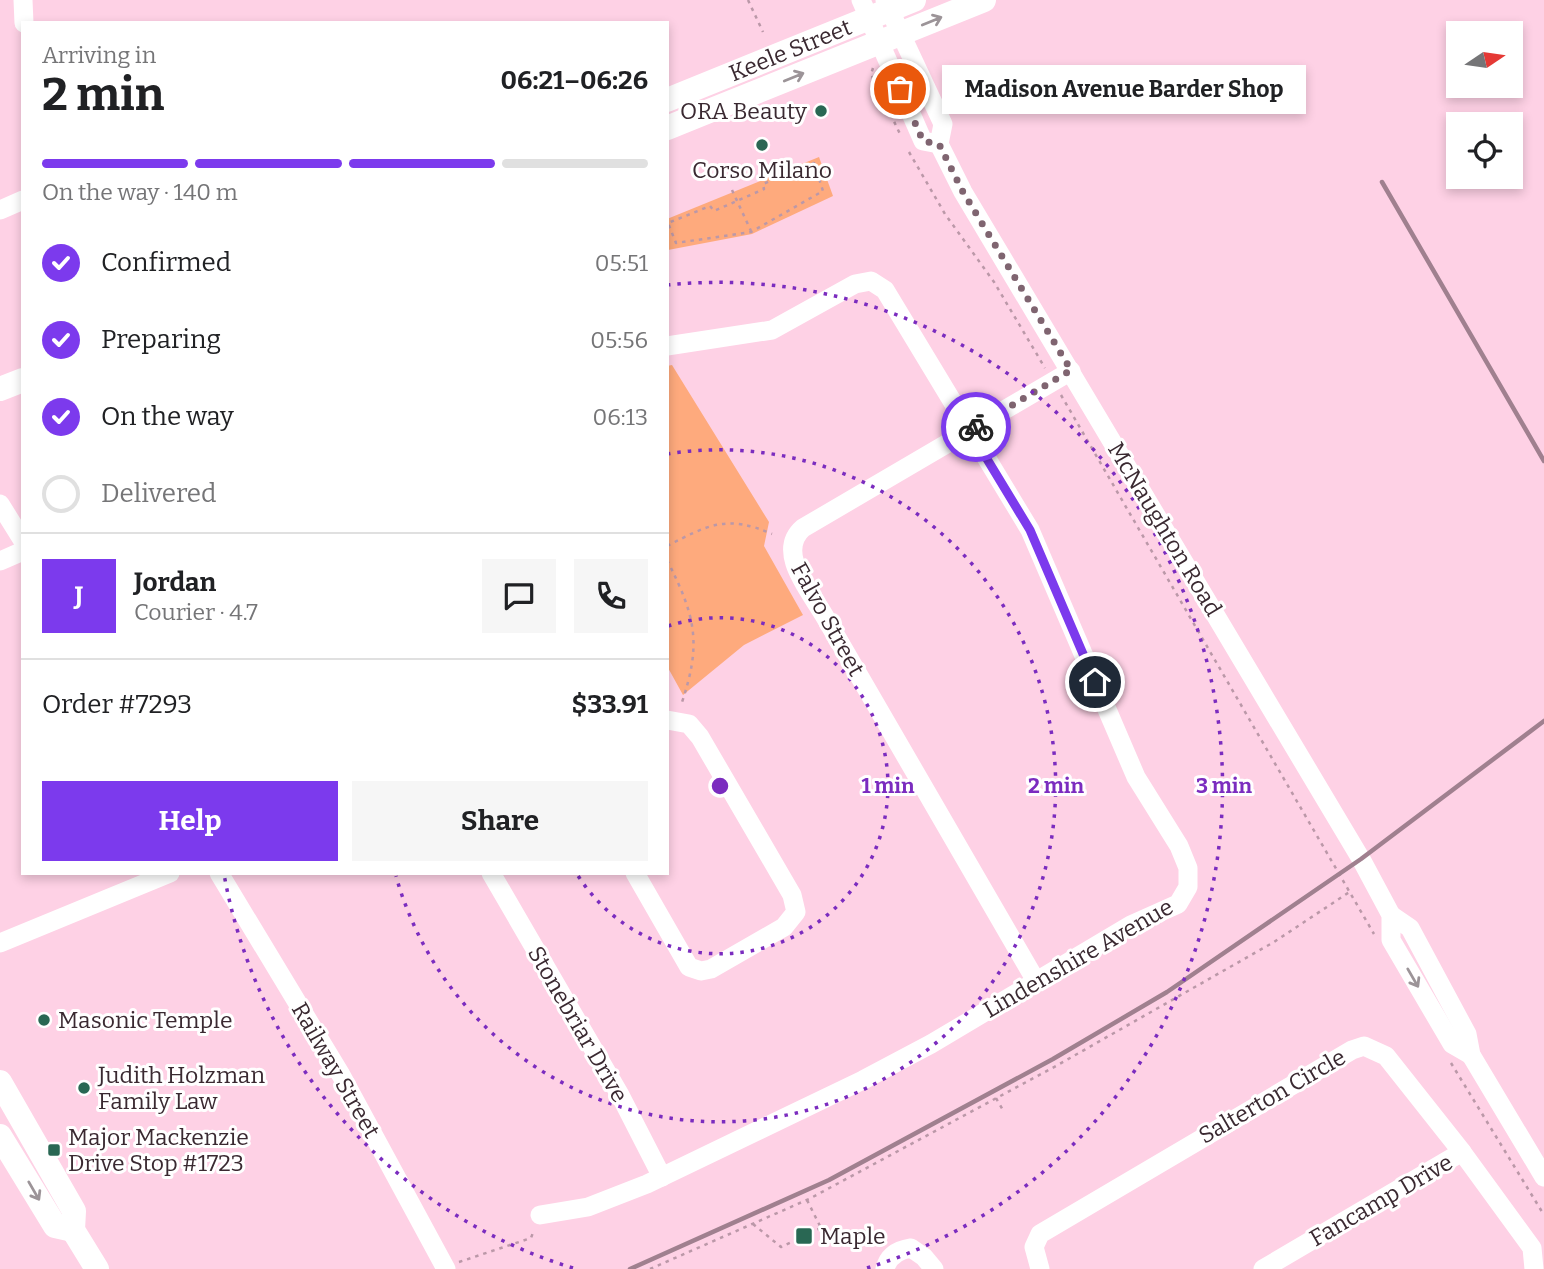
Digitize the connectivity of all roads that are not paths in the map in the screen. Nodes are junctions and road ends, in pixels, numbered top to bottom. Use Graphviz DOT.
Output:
graph roads {
  1 [pos="23,0"];
  2 [pos="914,0"];
  3 [pos="984,0"];
  4 [pos="876,7"];
  5 [pos="24,21"];
  6 [pos="890,39"];
  7 [pos="669,99"];
  8 [pos="669,127"];
  9 [pos="21,201"];
  10 [pos="0,210"];
  11 [pos="669,345"];
  12 [pos="1071,370"];
  13 [pos="21,381"];
  14 [pos="0,389"];
  15 [pos="970,431"];
  16 [pos="0,504"];
  17 [pos="21,538"];
  18 [pos="21,552"];
  19 [pos="0,561"];
  20 [pos="672,721"];
  21 [pos="165,875"];
  22 [pos="220,875"];
  23 [pos="492,875"];
  24 [pos="636,875"];
  25 [pos="0,943"];
  26 [pos="1036,981"];
  27 [pos="0,1082"];
  28 [pos="27,1129"];
  29 [pos="1,1139"];
  30 [pos="1462,1152"];
  31 [pos="662,1177"];
  32 [pos="1544,1177"];
  33 [pos="540,1215"];
  34 [pos="86,1254"];
  35 [pos="446,1268"];
  36 [pos="885,1269"];
  37 [pos="934,1269"];
  38 [pos="1040,1269"];
  39 [pos="1264,1269"];
  40 [pos="1534,1269"];
  1 -- 5 [label="street"];
  2 -- 4 [label="main road, Keele Street"];
  6 -- 3 [label="main road, Keele Street, one-way"];
  4 -- 6 [label="street, McNaughton Road"];
  4 -- 7 [label="main road, Keele Street"];
  8 -- 6 [label="main road, Keele Street, one-way"];
  6 -- 12 [label="street, McNaughton Road"];
  9 -- 10 [label="street"];
  11 -- 15 [label="street"];
  12 -- 15 [label="street, Falvo Street"];
  12 -- 32 [label="street, McNaughton Road"];
  13 -- 14 [label="main road"];
  15 -- 26 [label="street, Lindenshire Avenue"];
  15 -- 26 [label="street, Falvo Street"];
  16 -- 17 [label="street"];
  18 -- 19 [label="street"];
  20 -- 24 [label="street"];
  21 -- 25 [label="street"];
  22 -- 35 [label="street, Railway Street"];
  23 -- 31 [label="street, Stonebriar Drive"];
  26 -- 31 [label="street, Lindenshire Avenue"];
  27 -- 28 [label="main road"];
  28 -- 29 [label="street"];
  28 -- 34 [label="main road"];
  29 -- 34 [label="main road, one-way"];
  30 -- 38 [label="street, Salterton Circle"];
  30 -- 39 [label="street, Fancamp Drive"];
  30 -- 40 [label="street, Salterton Circle"];
  31 -- 33 [label="street, Lindenshire Avenue"];
  36 -- 37 [label="street"];
}
